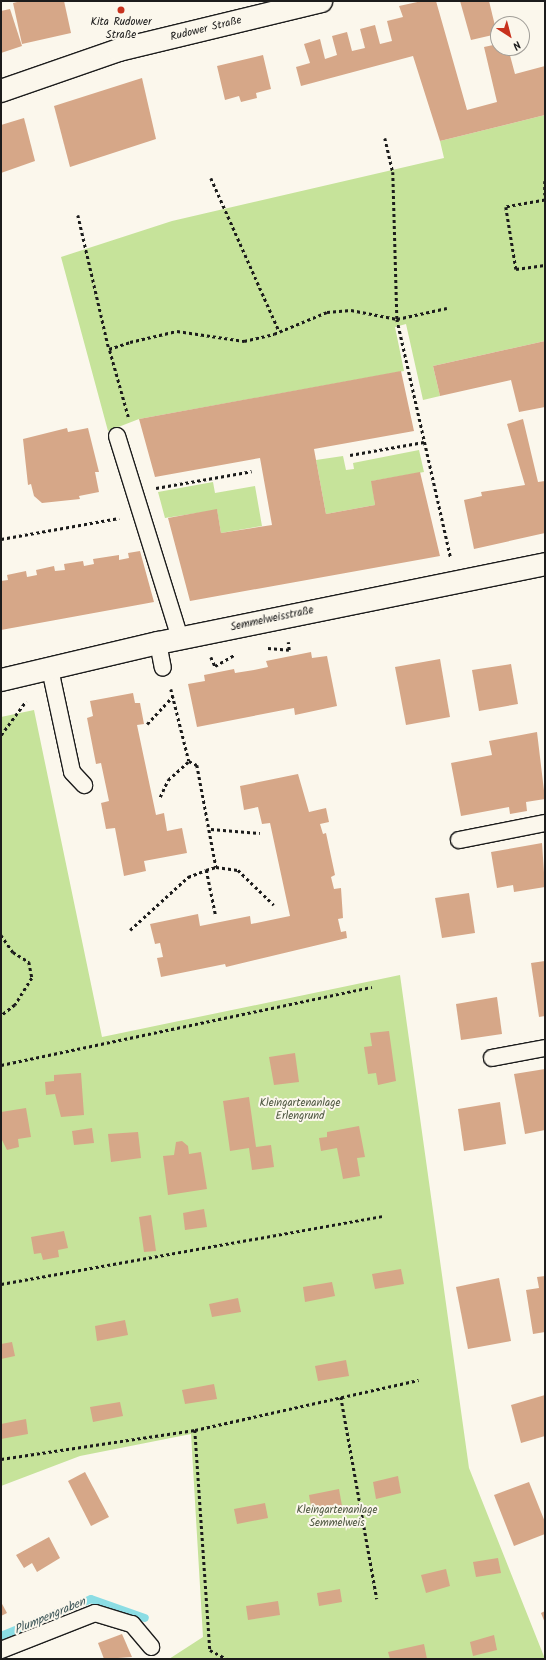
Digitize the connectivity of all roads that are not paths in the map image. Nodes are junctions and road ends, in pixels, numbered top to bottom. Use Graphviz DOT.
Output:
graph roads {
  1 [pos="321,1"];
  2 [pos="1,91"];
  3 [pos="117,436"];
  4 [pos="545,564"];
  5 [pos="180,638"];
  6 [pos="158,643"];
  7 [pos="163,668"];
  8 [pos="50,669"];
  9 [pos="1,680"];
  10 [pos="84,784"];
  11 [pos="545,823"];
  12 [pos="459,840"];
  13 [pos="545,1048"];
  14 [pos="492,1058"];
  15 [pos="151,1647"];
  16 [pos="1,1650"];
  1 -- 2 [label="street, Rudower Straße"];
  3 -- 5 [label="lane"];
  4 -- 5 [label="street, Semmelweisstraße"];
  5 -- 6 [label="street, Semmelweisstraße"];
  6 -- 7 [label="lane"];
  6 -- 8 [label="street, Semmelweisstraße"];
  8 -- 9 [label="street, Semmelweisstraße"];
  8 -- 10 [label="lane"];
  11 -- 12 [label="lane"];
  13 -- 14 [label="lane"];
  15 -- 16 [label="lane"];
}
